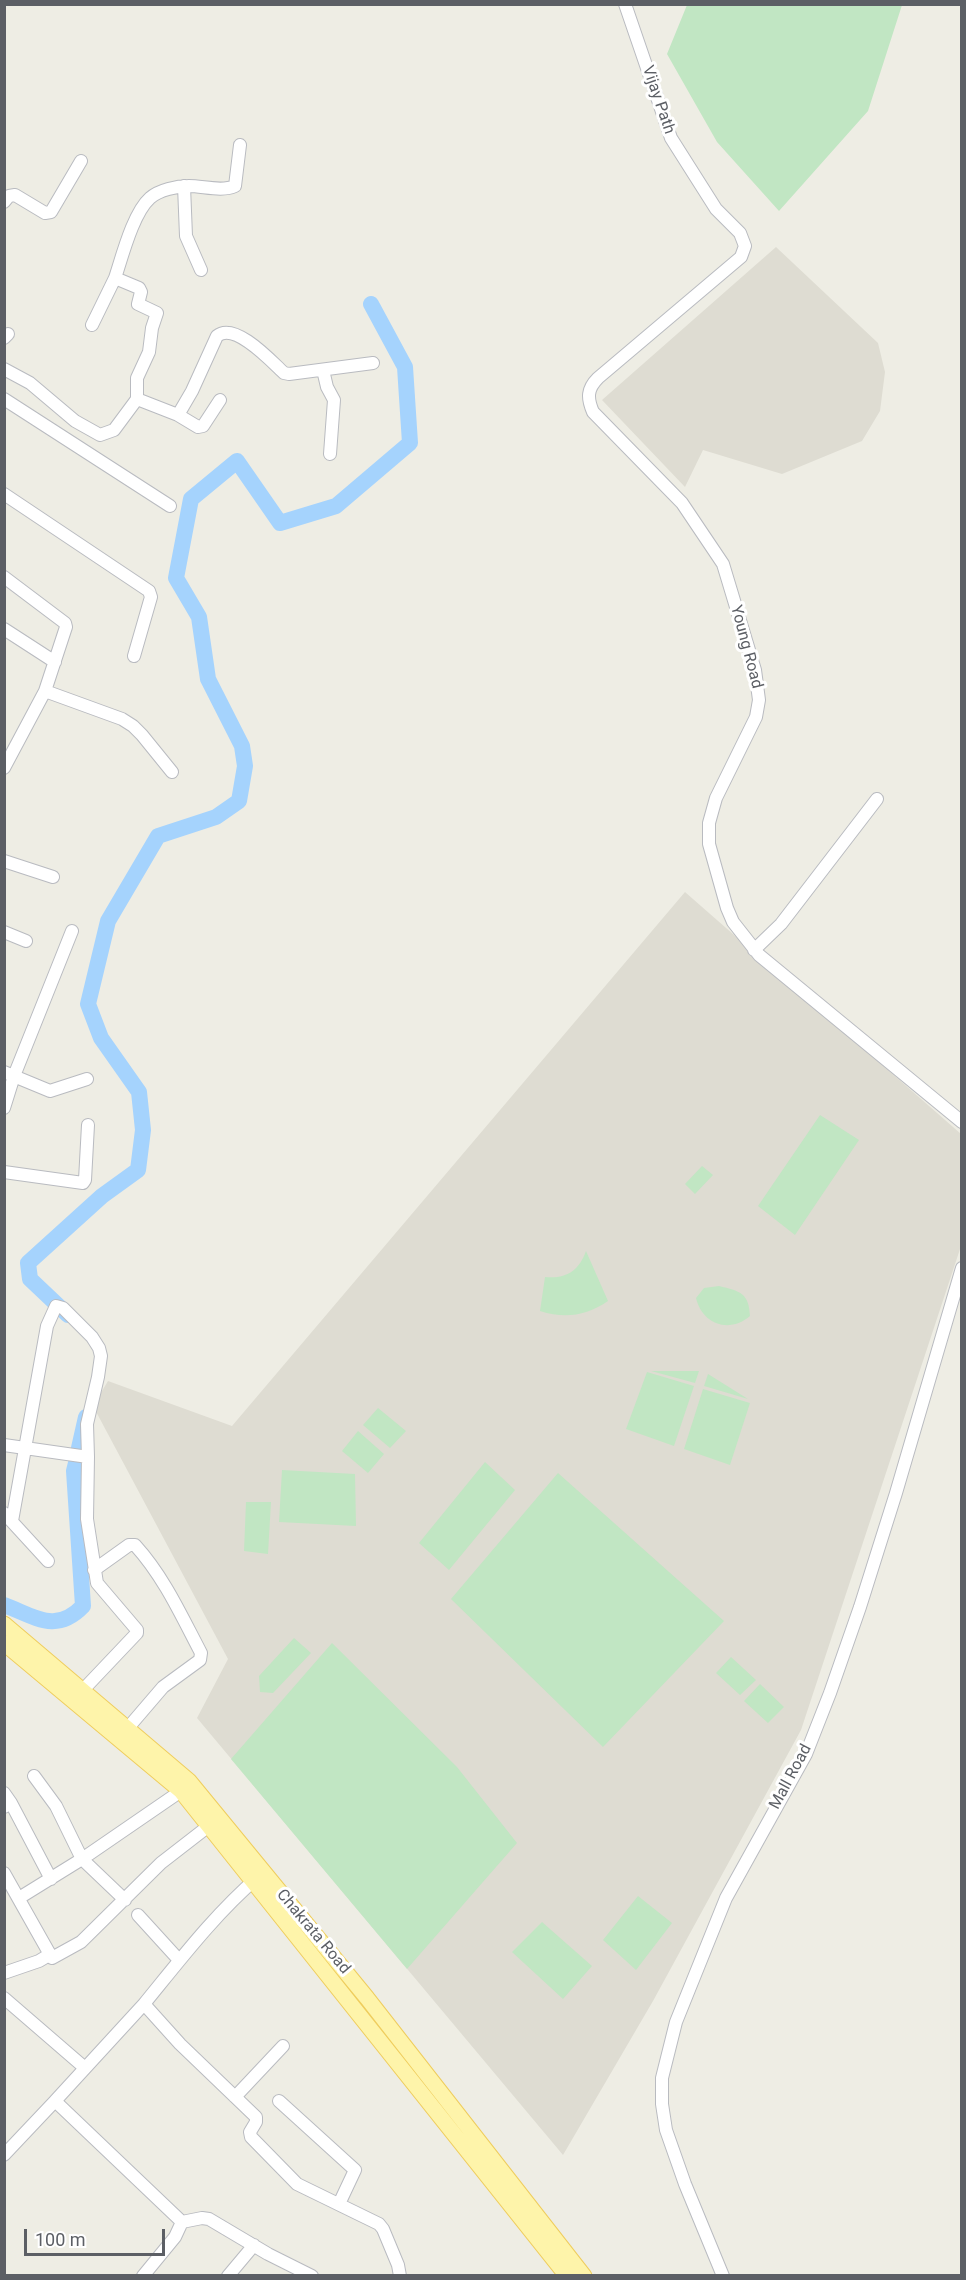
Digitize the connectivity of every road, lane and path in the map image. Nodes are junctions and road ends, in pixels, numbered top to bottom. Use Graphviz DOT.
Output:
graph roads {
  1 [pos="625,4"];
  2 [pos="240,145"];
  3 [pos="81,161"];
  4 [pos="184,186"];
  5 [pos="4,202"];
  6 [pos="745,246"];
  7 [pos="201,270"];
  8 [pos="116,279"];
  9 [pos="92,325"];
  10 [pos="374,363"];
  11 [pos="4,369"];
  12 [pos="323,370"];
  13 [pos="4,399"];
  14 [pos="137,399"];
  15 [pos="220,400"];
  16 [pos="178,415"];
  17 [pos="330,454"];
  18 [pos="4,494"];
  19 [pos="170,506"];
  20 [pos="4,578"];
  21 [pos="4,629"];
  22 [pos="134,656"];
  23 [pos="55,662"];
  24 [pos="45,690"];
  25 [pos="4,768"];
  26 [pos="172,772"];
  27 [pos="877,800"];
  28 [pos="4,861"];
  29 [pos="53,877"];
  30 [pos="72,931"];
  31 [pos="4,932"];
  32 [pos="26,941"];
  33 [pos="754,950"];
  34 [pos="9,1075"];
  35 [pos="87,1079"];
  36 [pos="4,1108"];
  37 [pos="962,1122"];
  38 [pos="88,1125"];
  39 [pos="4,1172"];
  40 [pos="962,1268"];
  41 [pos="4,1445"];
  42 [pos="25,1448"];
  43 [pos="87,1457"];
  44 [pos="8,1517"];
  45 [pos="48,1561"];
  46 [pos="94,1570"];
  47 [pos="4,1624"];
  48 [pos="4,1643"];
  49 [pos="82,1691"];
  50 [pos="127,1729"];
  51 [pos="34,1776"];
  52 [pos="182,1791"];
  53 [pos="7,1801"];
  54 [pos="210,1826"];
  55 [pos="82,1859"];
  56 [pos="4,1873"];
  57 [pos="259,1876"];
  58 [pos="51,1879"];
  59 [pos="19,1898"];
  60 [pos="125,1900"];
  61 [pos="138,1915"];
  62 [pos="49,1955"];
  63 [pos="179,1960"];
  64 [pos="4,1973"];
  65 [pos="4,1998"];
  66 [pos="144,2004"];
  67 [pos="283,2046"];
  68 [pos="85,2068"];
  69 [pos="235,2097"];
  70 [pos="55,2101"];
  71 [pos="279,2101"];
  72 [pos="4,2156"];
  73 [pos="339,2204"];
  74 [pos="182,2222"];
  75 [pos="254,2245"];
  76 [pos="142,2276"];
  77 [pos="228,2276"];
  78 [pos="312,2276"];
  79 [pos="400,2276"];
  80 [pos="567,2276"];
  81 [pos="584,2276"];
  82 [pos="723,2276"];
  1 -- 6 [label="street, Vijay Path"];
  2 -- 4 [label="street"];
  3 -- 5 [label="street"];
  4 -- 7 [label="street"];
  4 -- 8 [label="street"];
  6 -- 33 [label="street, Young Road"];
  8 -- 9 [label="street"];
  8 -- 14 [label="street"];
  10 -- 12 [label="street"];
  11 -- 14 [label="street"];
  12 -- 16 [label="street"];
  12 -- 17 [label="street"];
  13 -- 19 [label="street"];
  14 -- 16 [label="street"];
  15 -- 16 [label="street"];
  18 -- 22 [label="street"];
  20 -- 23 [label="street"];
  21 -- 23 [label="street"];
  23 -- 24 [label="street"];
  24 -- 25 [label="street"];
  24 -- 26 [label="street"];
  27 -- 33 [label="street"];
  28 -- 29 [label="street"];
  30 -- 34 [label="street"];
  31 -- 32 [label="street"];
  33 -- 37 [label="street, Young Road"];
  34 -- 35 [label="street"];
  34 -- 36 [label="street"];
  38 -- 39 [label="street"];
  40 -- 82 [label="street, Mall Road"];
  41 -- 42 [label="street"];
  42 -- 43 [label="street"];
  42 -- 43 [label="street"];
  42 -- 44 [label="street"];
  43 -- 46 [label="street"];
  44 -- 45 [label="street"];
  46 -- 49 [label="street"];
  46 -- 50 [label="street"];
  47 -- 49 [label="main road, Chakrata Road"];
  48 -- 52 [label="main road, Chakrata Road"];
  49 -- 50 [label="main road, Chakrata Road"];
  50 -- 57 [label="main road, Chakrata Road"];
  51 -- 55 [label="street"];
  52 -- 54 [label="main road, Chakrata Road"];
  52 -- 55 [label="street"];
  53 -- 58 [label="street"];
  54 -- 57 [label="main road, Chakrata Road"];
  54 -- 60 [label="street"];
  55 -- 58 [label="street"];
  55 -- 60 [label="street"];
  56 -- 59 [label="street"];
  57 -- 63 [label="street"];
  57 -- 80 [label="main road, Chakrata Road"];
  57 -- 81 [label="main road, Chakrata Road"];
  58 -- 59 [label="street"];
  59 -- 62 [label="street"];
  60 -- 62 [label="street"];
  61 -- 63 [label="street"];
  62 -- 64 [label="street"];
  63 -- 66 [label="street"];
  65 -- 68 [label="street"];
  66 -- 68 [label="street"];
  66 -- 69 [label="street"];
  67 -- 69 [label="street"];
  68 -- 70 [label="street"];
  69 -- 73 [label="street"];
  70 -- 72 [label="street"];
  70 -- 74 [label="street"];
  71 -- 73 [label="street"];
  73 -- 79 [label="street"];
  74 -- 75 [label="street"];
  74 -- 76 [label="street"];
  75 -- 77 [label="street"];
  75 -- 78 [label="street"];
}
